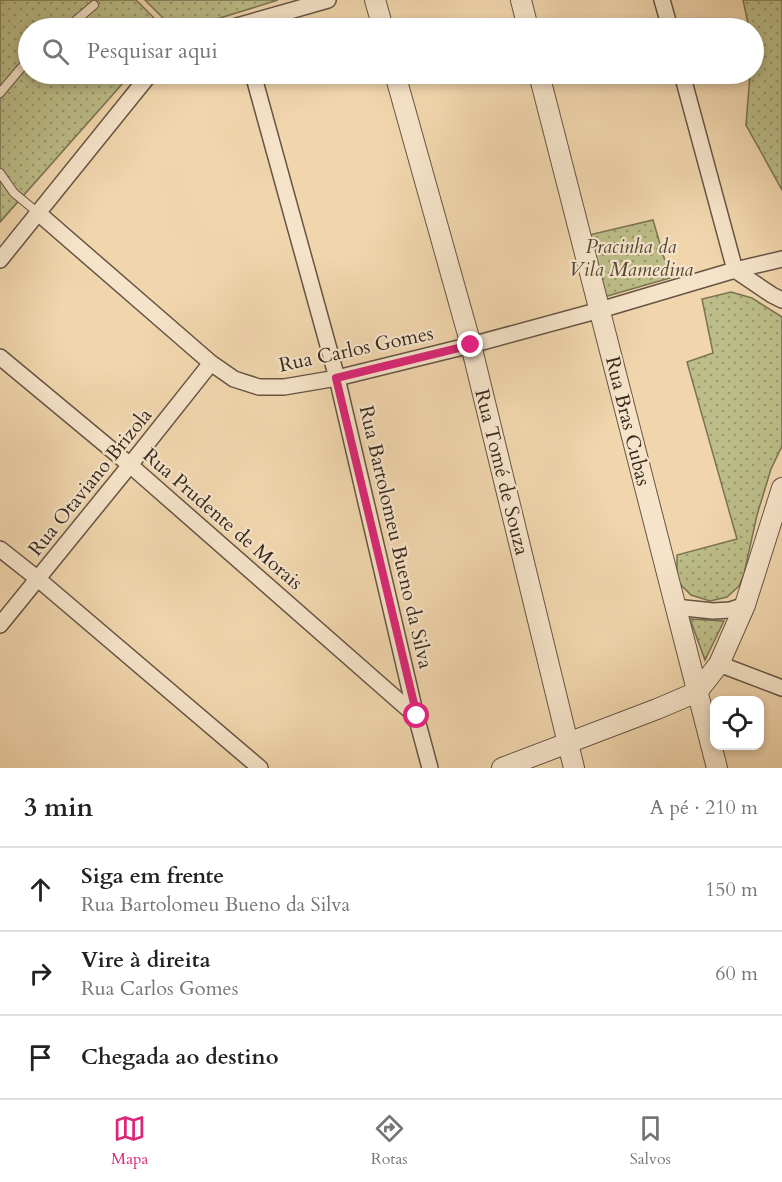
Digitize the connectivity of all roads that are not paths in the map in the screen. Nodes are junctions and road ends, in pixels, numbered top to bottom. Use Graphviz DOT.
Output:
graph roads {
  1 [pos="328,0"];
  2 [pos="375,0"];
  3 [pos="520,0"];
  4 [pos="662,0"];
  5 [pos="94,5"];
  6 [pos="79,18"];
  7 [pos="270,18"];
  8 [pos="380,18"];
  9 [pos="525,18"];
  10 [pos="667,18"];
  11 [pos="18,72"];
  12 [pos="142,84"];
  13 [pos="256,84"];
  14 [pos="398,84"];
  15 [pos="542,84"];
  16 [pos="685,84"];
  17 [pos="0,93"];
  18 [pos="0,173"];
  19 [pos="37,212"];
  20 [pos="782,259"];
  21 [pos="0,260"];
  22 [pos="735,270"];
  23 [pos="782,300"];
  24 [pos="600,310"];
  25 [pos="471,345"];
  26 [pos="0,357"];
  27 [pos="211,363"];
  28 [pos="336,378"];
  29 [pos="130,465"];
  30 [pos="782,488"];
  31 [pos="0,549"];
  32 [pos="38,579"];
  33 [pos="745,605"];
  34 [pos="675,607"];
  35 [pos="0,625"];
  36 [pos="719,664"];
  37 [pos="782,688"];
  38 [pos="697,692"];
  39 [pos="417,716"];
  40 [pos="567,742"];
  41 [pos="260,768"];
  42 [pos="430,768"];
  43 [pos="502,768"];
  44 [pos="574,768"];
  45 [pos="717,768"];
  1 -- 7 [label="street"];
  2 -- 8 [label="street"];
  3 -- 9 [label="street"];
  4 -- 10 [label="street"];
  5 -- 6 [label="lane"];
  11 -- 17 [label="lane"];
  12 -- 19 [label="street"];
  13 -- 28 [label="street, Rua Bartolomeu Bueno da Silva"];
  14 -- 25 [label="street, Rua Tomé de Souza"];
  15 -- 24 [label="street, Rua Bras Cubas"];
  16 -- 22 [label="street"];
  18 -- 19 [label="lane"];
  19 -- 21 [label="street"];
  19 -- 27 [label="street, Rua Carlos Gomes"];
  20 -- 22 [label="street, Rua Carlos Gomes"];
  22 -- 23 [label="street"];
  22 -- 24 [label="street, Rua Carlos Gomes"];
  24 -- 25 [label="street, Rua Carlos Gomes"];
  24 -- 34 [label="street, Rua Bras Cubas"];
  25 -- 28 [label="street, Rua Carlos Gomes"];
  25 -- 40 [label="street, Rua Tomé de Souza"];
  26 -- 29 [label="street, Rua Prudente de Morais"];
  27 -- 28 [label="street, Rua Carlos Gomes"];
  27 -- 29 [label="street, Rua Otaviano Brizola"];
  28 -- 39 [label="street, Rua Bartolomeu Bueno da Silva"];
  29 -- 32 [label="street, Rua Otaviano Brizola"];
  29 -- 39 [label="street, Rua Prudente de Morais"];
  30 -- 33 [label="street"];
  31 -- 32 [label="street"];
  32 -- 35 [label="street, Rua Otaviano Brizola"];
  32 -- 41 [label="street"];
  33 -- 34 [label="street"];
  33 -- 36 [label="street"];
  34 -- 38 [label="street, Rua Bras Cubas"];
  36 -- 37 [label="street"];
  36 -- 38 [label="street"];
  38 -- 40 [label="street"];
  38 -- 45 [label="street, Rua Bras Cubas"];
  39 -- 42 [label="street, Rua Bartolomeu Bueno da Silva"];
  40 -- 43 [label="street"];
  40 -- 44 [label="street, Rua Tomé de Souza"];
}
